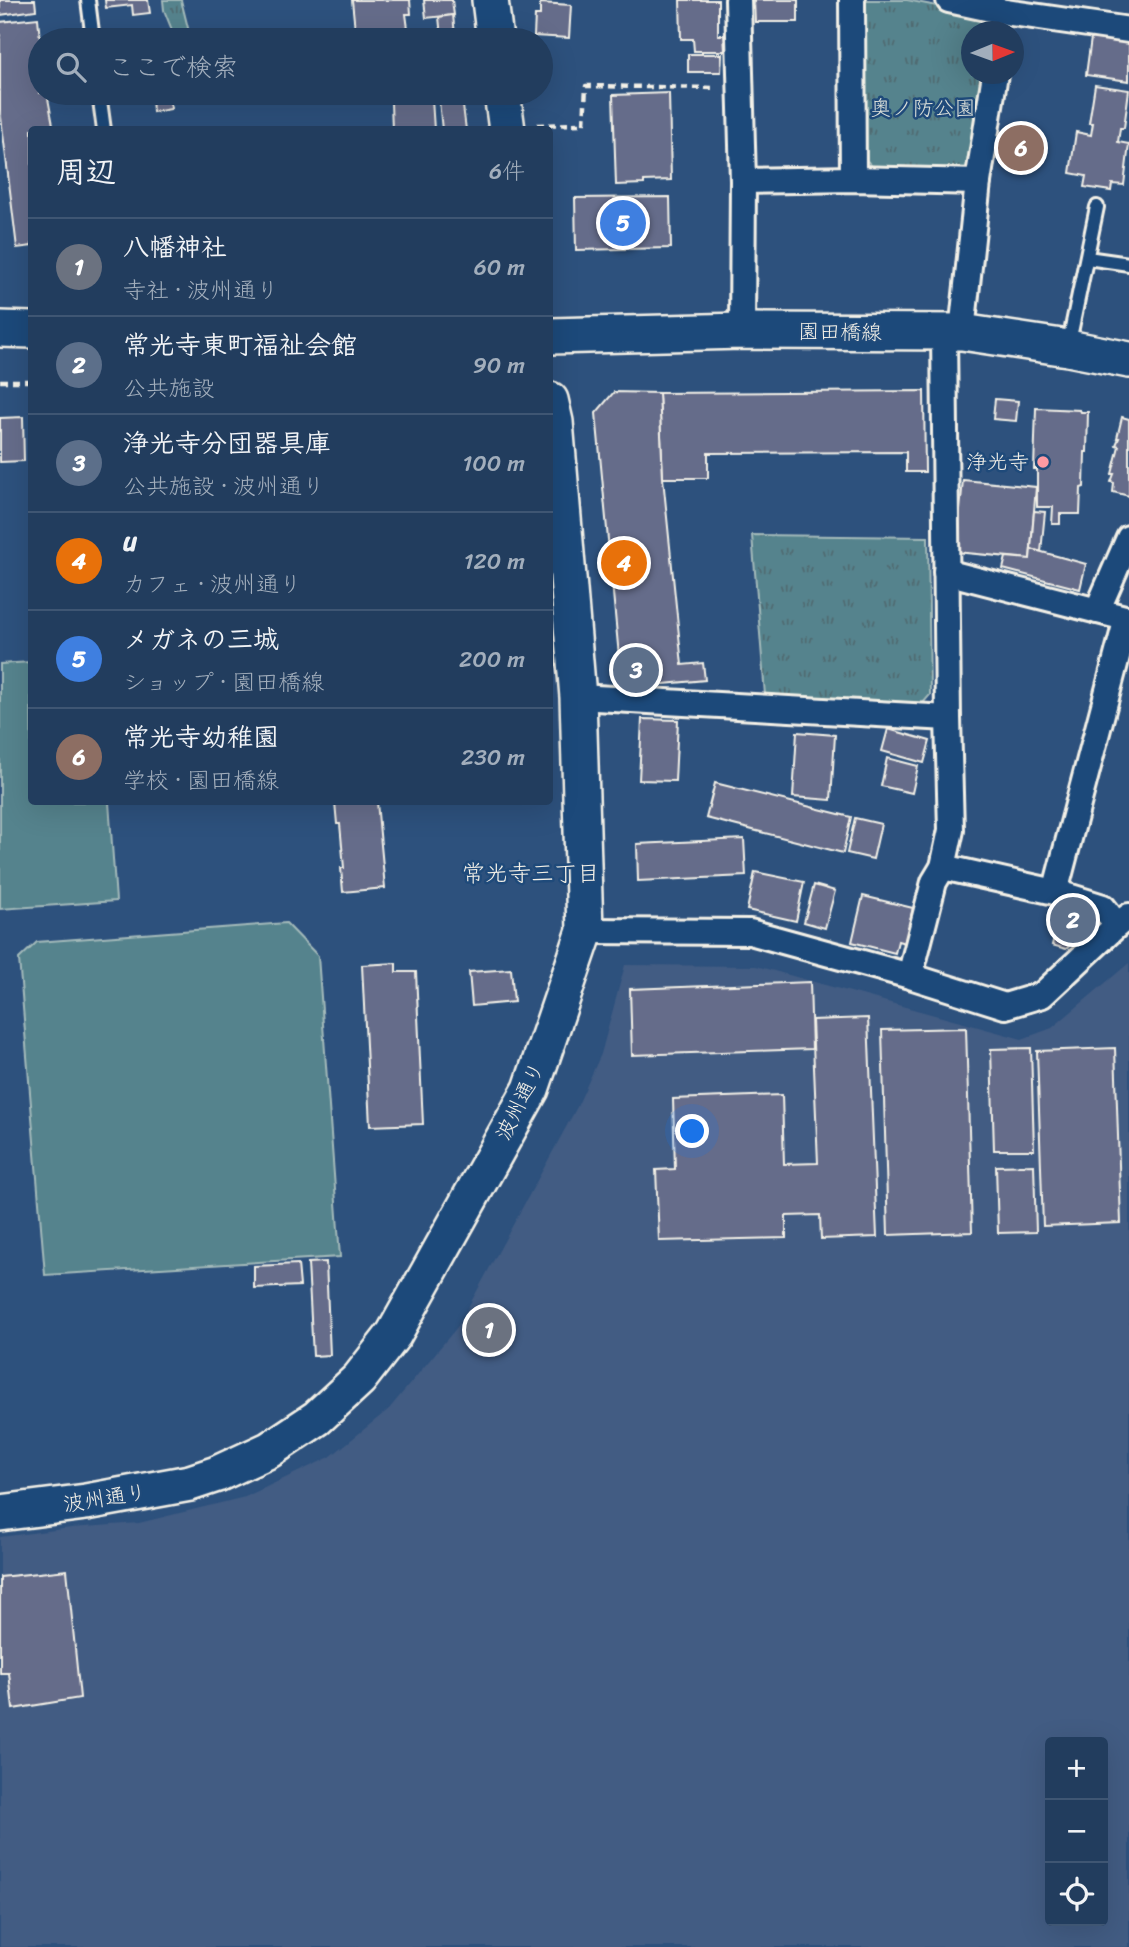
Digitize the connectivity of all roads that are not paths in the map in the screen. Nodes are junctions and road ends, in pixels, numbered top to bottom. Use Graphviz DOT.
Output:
graph roads {
  1 [pos="88,0"];
  2 [pos="490,0"];
  3 [pos="738,0"];
  4 [pos="852,0"];
  5 [pos="949,0"];
  6 [pos="1005,14"];
  7 [pos="92,28"];
  8 [pos="494,28"];
  9 [pos="1129,30"];
  10 [pos="993,84"];
  11 [pos="101,105"];
  12 [pos="103,126"];
  13 [pos="853,179"];
  14 [pos="743,181"];
  15 [pos="978,182"];
  16 [pos="1097,207"];
  17 [pos="1087,258"];
  18 [pos="1129,264"];
  19 [pos="0,329"];
  20 [pos="28,330"];
  21 [pos="742,331"];
  22 [pos="953,333"];
  23 [pos="553,336"];
  24 [pos="1068,348"];
  25 [pos="1129,360"];
  26 [pos="553,413"];
  27 [pos="1129,538"];
  28 [pos="946,572"];
  29 [pos="1097,611"];
  30 [pos="1128,619"];
  31 [pos="578,697"];
  32 [pos="948,718"];
  33 [pos="943,867"];
  34 [pos="1055,892"];
  35 [pos="1123,921"];
  36 [pos="584,931"];
  37 [pos="911,976"];
  38 [pos="0,1513"];
  1 -- 7 [label="lane"];
  2 -- 8 [label="street"];
  3 -- 14 [label="street"];
  4 -- 13 [label="street"];
  5 -- 6 [label="street"];
  6 -- 9 [label="street"];
  10 -- 15 [label="street"];
  11 -- 12 [label="lane"];
  13 -- 14 [label="street"];
  13 -- 15 [label="street"];
  14 -- 21 [label="street"];
  15 -- 22 [label="street"];
  16 -- 17 [label="lane"];
  17 -- 18 [label="lane"];
  17 -- 24 [label="lane"];
  19 -- 20 [label="street"];
  21 -- 22 [label="street, 園田橋線"];
  21 -- 23 [label="street, 園田橋線"];
  22 -- 24 [label="street, 園田橋線"];
  22 -- 28 [label="street"];
  24 -- 25 [label="street, 園田橋線"];
  26 -- 31 [label="street, 波州通り"];
  27 -- 29 [label="street"];
  28 -- 29 [label="street"];
  28 -- 32 [label="street"];
  29 -- 30 [label="street"];
  30 -- 34 [label="street"];
  31 -- 32 [label="street"];
  31 -- 36 [label="street, 波州通り"];
  32 -- 33 [label="street"];
  33 -- 34 [label="street"];
  33 -- 37 [label="street"];
  34 -- 35 [label="street"];
  35 -- 37 [label="street"];
  36 -- 37 [label="street"];
  36 -- 38 [label="street, 波州通り"];
}
